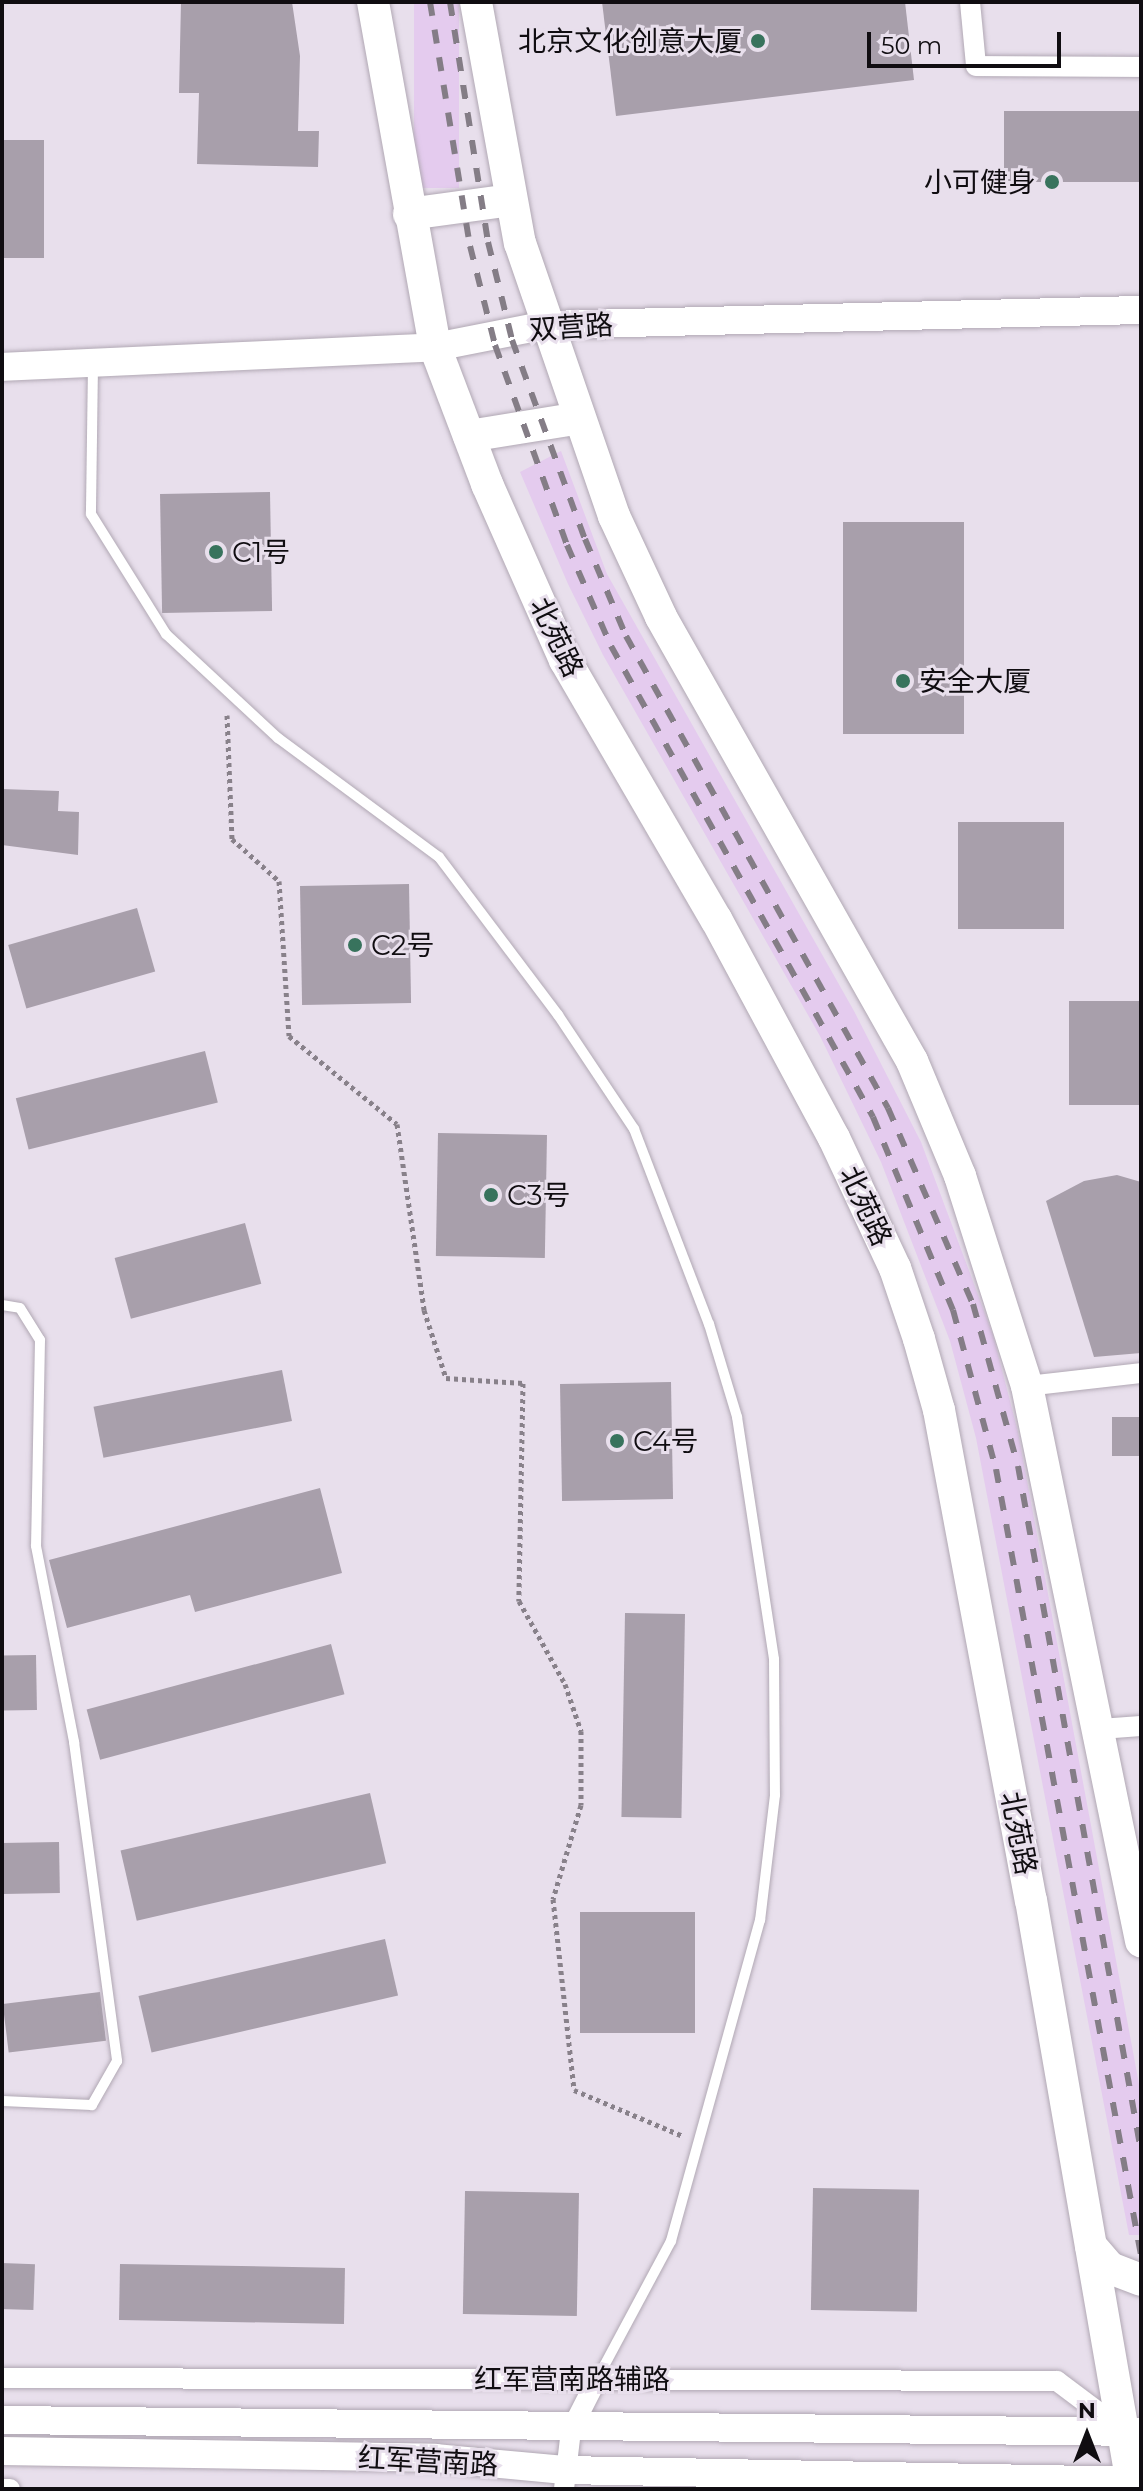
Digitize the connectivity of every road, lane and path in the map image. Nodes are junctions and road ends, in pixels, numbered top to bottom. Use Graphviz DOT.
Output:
graph roads {
  1 [pos="373,2"];
  2 [pos="476,2"];
  3 [pos="970,2"];
  4 [pos="1141,67"];
  5 [pos="511,200"];
  6 [pos="409,214"];
  7 [pos="1141,310"];
  8 [pos="547,325"];
  9 [pos="435,347"];
  10 [pos="93,363"];
  11 [pos="2,367"];
  12 [pos="580,418"];
  13 [pos="469,436"];
  14 [pos="226,690"];
  15 [pos="2,1305"];
  16 [pos="1141,1373"];
  17 [pos="1027,1386"];
  18 [pos="1141,1726"];
  19 [pos="1100,1729"];
  20 [pos="1132,1858"];
  21 [pos="1141,1941"];
  22 [pos="2,2101"];
  23 [pos="698,2142"];
  24 [pos="1091,2246"];
  25 [pos="1141,2280"];
  26 [pos="2,2378"];
  27 [pos="597,2379"];
  28 [pos="2,2420"];
  29 [pos="571,2430"];
  30 [pos="1012,2431"];
  31 [pos="1133,2432"];
  32 [pos="2,2451"];
  33 [pos="1012,2477"];
  34 [pos="564,2480"];
  35 [pos="1132,2485"];
  36 [pos="2,2489"];
  37 [pos="10,2489"];
  1 -- 6 [label="main road, 北苑路"];
  2 -- 5 [label="main road"];
  3 -- 4 [label="street"];
  5 -- 6 [label="main road"];
  5 -- 8 [label="main road"];
  6 -- 9 [label="main road, 北苑路"];
  7 -- 8 [label="main road, 双营路"];
  8 -- 9 [label="main road, 双营路"];
  8 -- 12 [label="main road"];
  9 -- 10 [label="main road, 双营路"];
  9 -- 13 [label="main road, 北苑路"];
  10 -- 11 [label="main road, 双营路"];
  10 -- 14 [label="lane"];
  12 -- 13 [label="main road"];
  12 -- 17 [label="main road"];
  13 -- 24 [label="main road, 北苑路"];
  14 -- 23 [label="lane"];
  14 -- 23 [label="path"];
  15 -- 22 [label="lane"];
  16 -- 17 [label="street"];
  17 -- 19 [label="main road"];
  18 -- 19 [label="street"];
  19 -- 20 [label="main road"];
  20 -- 21 [label="main road"];
  23 -- 27 [label="lane"];
  24 -- 25 [label="main road"];
  24 -- 31 [label="main road, 北苑路"];
  26 -- 27 [label="street, 红军营南路辅路"];
  27 -- 29 [label="street"];
  27 -- 31 [label="street, 红军营南路辅路"];
  28 -- 29 [label="main road, 红军营南路"];
  29 -- 30 [label="main road, 红军营南路"];
  29 -- 34 [label="street"];
  30 -- 31 [label="main road, 红军营南路"];
  30 -- 33 [label="main road"];
  31 -- 35 [label="main road, 北苑路"];
  32 -- 34 [label="main road, 红军营南路"];
  33 -- 34 [label="main road, 红军营南路"];
  33 -- 35 [label="main road, 红军营南路"];
  36 -- 37 [label="street"];
}
